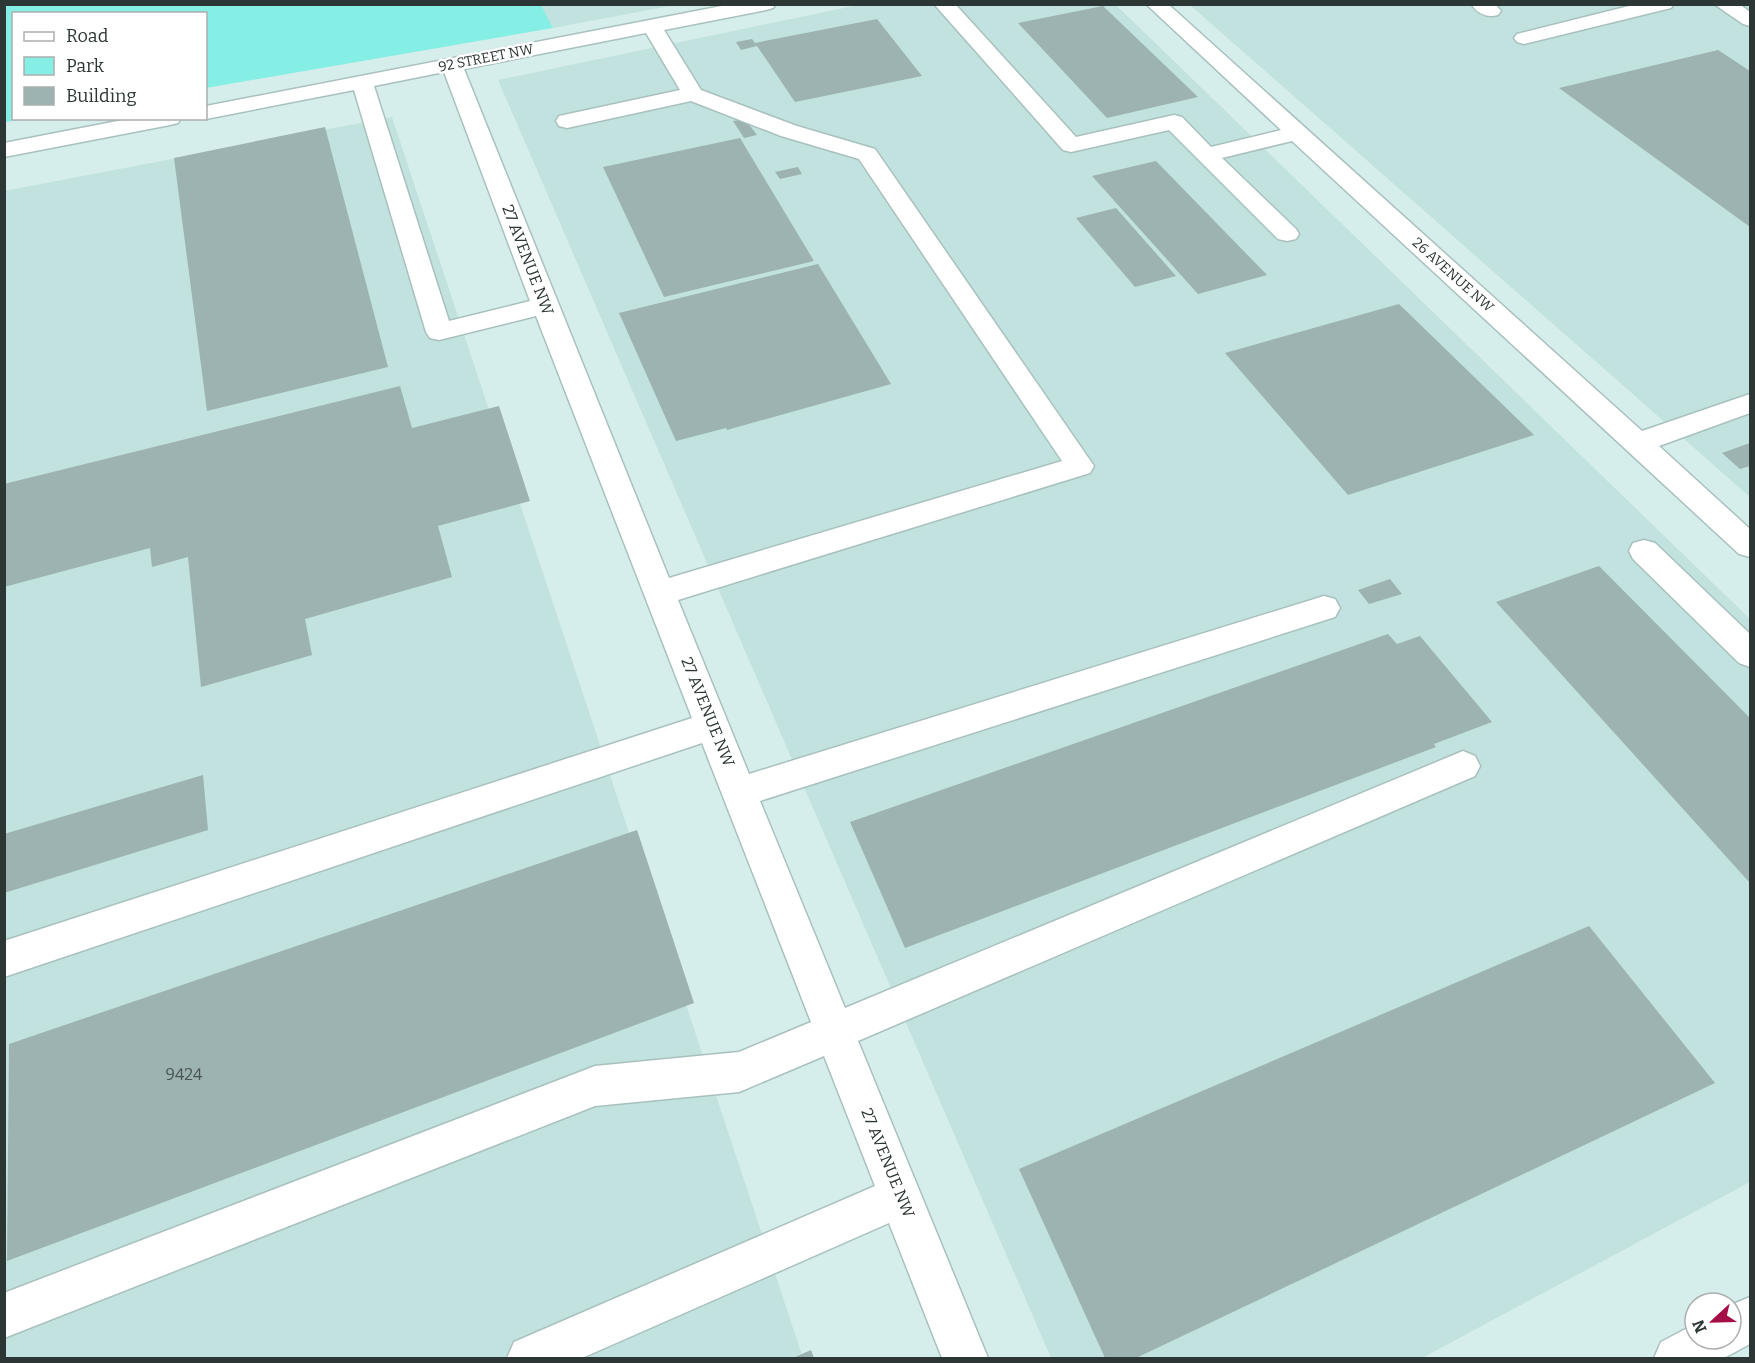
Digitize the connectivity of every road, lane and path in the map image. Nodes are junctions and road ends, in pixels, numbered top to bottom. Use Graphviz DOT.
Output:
graph roads {
  1 [pos="766,4"];
  2 [pos="944,4"];
  3 [pos="1156,4"];
  4 [pos="1664,4"];
  5 [pos="1724,4"];
  6 [pos="1750,20"];
  7 [pos="652,27"];
  8 [pos="1524,38"];
  9 [pos="452,64"];
  10 [pos="362,82"];
  11 [pos="693,94"];
  12 [pos="207,112"];
  13 [pos="160,120"];
  14 [pos="567,121"];
  15 [pos="1296,133"];
  16 [pos="4,150"];
  17 [pos="1206,155"];
  18 [pos="1287,234"];
  19 [pos="545,306"];
  20 [pos="1750,404"];
  21 [pos="1638,443"];
  22 [pos="1750,546"];
  23 [pos="1644,551"];
  24 [pos="660,593"];
  25 [pos="1324,608"];
  26 [pos="1750,654"];
  27 [pos="713,725"];
  28 [pos="1463,766"];
  29 [pos="740,792"];
  30 [pos="4,959"];
  31 [pos="834,1030"];
  32 [pos="901,1196"];
  33 [pos="4,1316"];
  34 [pos="1692,1351"];
  35 [pos="530,1359"];
  36 [pos="965,1359"];
  37 [pos="1677,1359"];
  1 -- 7 [label="street, 92 STREET NW"];
  2 -- 17 [label="street"];
  3 -- 15 [label="street, 26 AVENUE NW"];
  4 -- 8 [label="street"];
  5 -- 6 [label="street"];
  7 -- 9 [label="street, 92 STREET NW"];
  7 -- 11 [label="street"];
  9 -- 10 [label="street, 92 STREET NW"];
  9 -- 19 [label="street, 27 AVENUE NW"];
  10 -- 12 [label="street, 92 STREET NW"];
  10 -- 19 [label="street"];
  11 -- 14 [label="street"];
  11 -- 24 [label="street"];
  13 -- 16 [label="street"];
  15 -- 17 [label="street"];
  15 -- 21 [label="street, 26 AVENUE NW"];
  17 -- 18 [label="street"];
  19 -- 24 [label="street, 27 AVENUE NW"];
  20 -- 21 [label="street"];
  21 -- 22 [label="street, 26 AVENUE NW"];
  23 -- 26 [label="street"];
  24 -- 27 [label="street, 27 AVENUE NW"];
  25 -- 29 [label="street"];
  27 -- 29 [label="street, 27 AVENUE NW"];
  27 -- 30 [label="street"];
  28 -- 31 [label="street"];
  29 -- 31 [label="street, 27 AVENUE NW"];
  31 -- 32 [label="street, 27 AVENUE NW"];
  31 -- 33 [label="street"];
  32 -- 35 [label="street"];
  32 -- 36 [label="street, 27 AVENUE NW"];
  34 -- 37 [label="street"];
}
